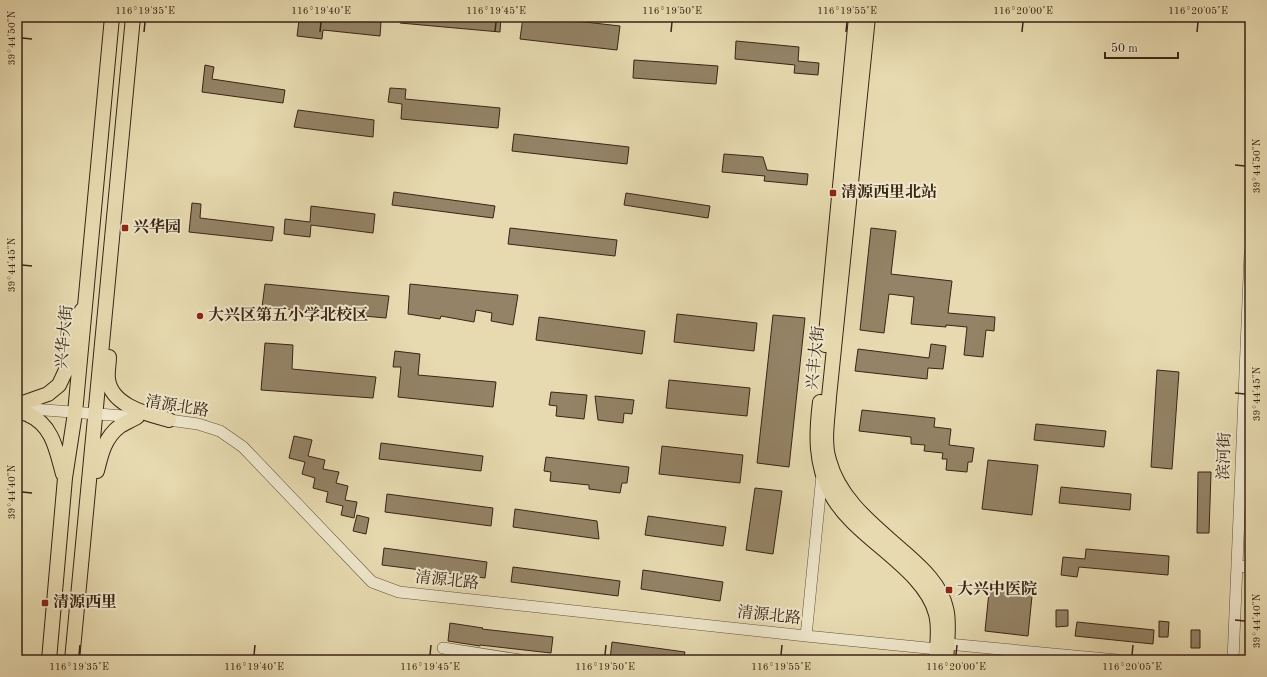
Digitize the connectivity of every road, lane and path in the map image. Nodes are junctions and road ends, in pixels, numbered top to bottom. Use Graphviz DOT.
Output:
graph roads {
  1 [pos="112,17"];
  2 [pos="133,17"];
  3 [pos="856,17"];
  4 [pos="868,17"];
  5 [pos="1250,253"];
  6 [pos="86,304"];
  7 [pos="104,316"];
  8 [pos="17,406"];
  9 [pos="17,412"];
  10 [pos="75,412"];
  11 [pos="95,414"];
  12 [pos="137,417"];
  13 [pos="169,420"];
  14 [pos="822,473"];
  15 [pos="64,478"];
  16 [pos="17,485"];
  17 [pos="17,502"];
  18 [pos="86,504"];
  19 [pos="1237,566"];
  20 [pos="1250,567"];
  21 [pos="806,636"];
  22 [pos="443,648"];
  23 [pos="940,651"];
  24 [pos="49,660"];
  25 [pos="72,660"];
  26 [pos="520,660"];
  27 [pos="946,660"];
  28 [pos="1117,660"];
  29 [pos="1233,660"];
  1 -- 6 [label="main road, 兴华大街"];
  2 -- 7 [label="main road"];
  3 -- 14 [label="main road, 兴丰大街"];
  4 -- 23 [label="main road, 兴丰大街"];
  5 -- 19 [label="street, 滨河街"];
  6 -- 8 [label="main road"];
  6 -- 10 [label="main road, 兴华大街"];
  7 -- 11 [label="main road"];
  7 -- 13 [label="main road"];
  8 -- 10 [label="street, 清源北路"];
  9 -- 15 [label="main road"];
  10 -- 11 [label="street, 清源北路"];
  10 -- 15 [label="main road, 兴华大街"];
  11 -- 12 [label="street, 清源北路"];
  11 -- 18 [label="main road"];
  12 -- 13 [label="street, 清源北路"];
  12 -- 18 [label="main road"];
  13 -- 21 [label="street, 清源北路"];
  14 -- 21 [label="street"];
  14 -- 23 [label="main road, 兴丰大街"];
  15 -- 24 [label="main road, 兴华大街"];
  16 -- 17 [label="path"];
  18 -- 25 [label="main road"];
  19 -- 20 [label="street"];
  19 -- 29 [label="street, 滨河街"];
  21 -- 23 [label="street, 清源北路"];
  22 -- 26 [label="street"];
  23 -- 27 [label="main road, 兴丰大街"];
  23 -- 28 [label="street, 清源北路"];
}
